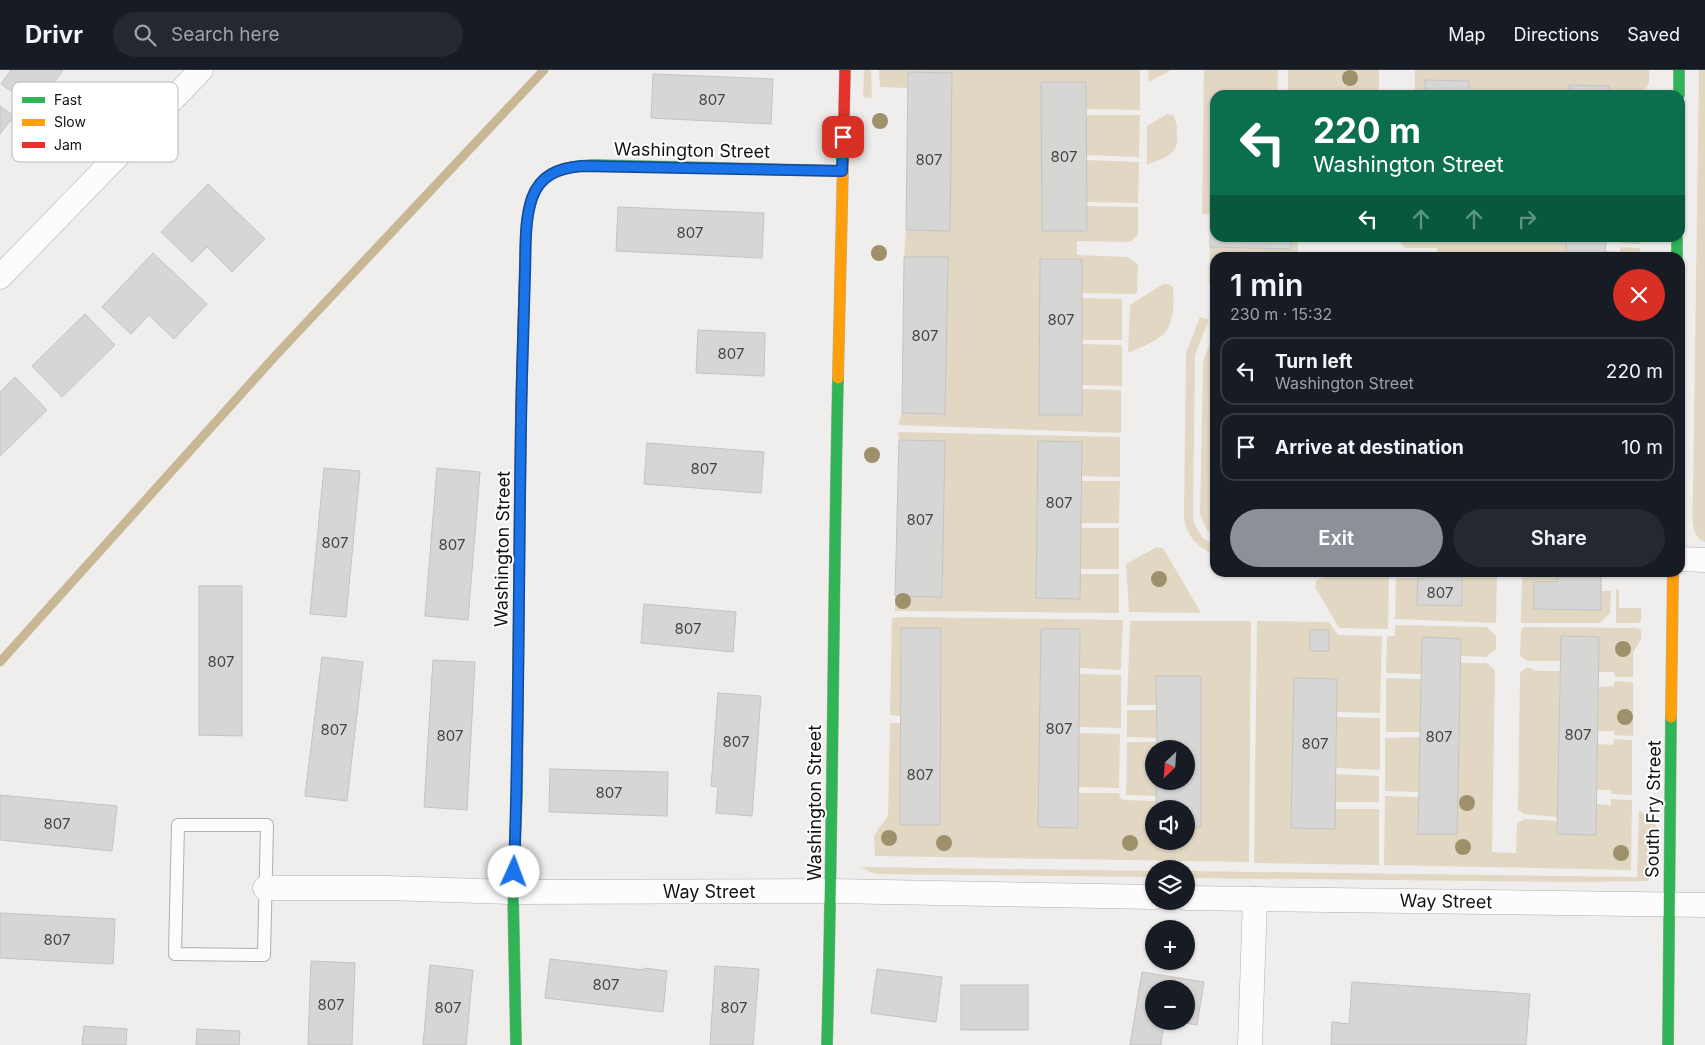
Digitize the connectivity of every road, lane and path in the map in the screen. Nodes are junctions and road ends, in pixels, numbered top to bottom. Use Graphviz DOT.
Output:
graph roads {
  1 [pos="201,70"];
  2 [pos="845,70"];
  3 [pos="1679,70"];
  4 [pos="1679,90"];
  5 [pos="178,94"];
  6 [pos="112,162"];
  7 [pos="842,171"];
  8 [pos="0,277"];
  9 [pos="1685,559"];
  10 [pos="1705,560"];
  11 [pos="1674,577"];
  12 [pos="265,888"];
  13 [pos="831,891"];
  14 [pos="513,892"];
  15 [pos="1145,897"];
  16 [pos="1195,898"];
  17 [pos="1255,899"];
  18 [pos="1670,905"];
  19 [pos="1705,905"];
  20 [pos="516,1045"];
  21 [pos="827,1045"];
  22 [pos="1250,1045"];
  23 [pos="1668,1045"];
  1 -- 5 [label="street"];
  2 -- 7 [label="street, Washington Street"];
  3 -- 4 [label="street"];
  6 -- 8 [label="street"];
  7 -- 13 [label="street, Washington Street"];
  7 -- 14 [label="street, Washington Street"];
  9 -- 10 [label="street"];
  11 -- 18 [label="street, South Fry Street"];
  12 -- 12 [label="lane"];
  12 -- 14 [label="street, Way Street"];
  13 -- 14 [label="street, Way Street"];
  13 -- 15 [label="street, Way Street"];
  13 -- 21 [label="street, Washington Street"];
  14 -- 20 [label="street, Washington Street"];
  16 -- 17 [label="street, Way Street"];
  17 -- 18 [label="street, Way Street"];
  17 -- 22 [label="street"];
  18 -- 19 [label="street, Way Street"];
  18 -- 23 [label="street, South Fry Street"];
}
